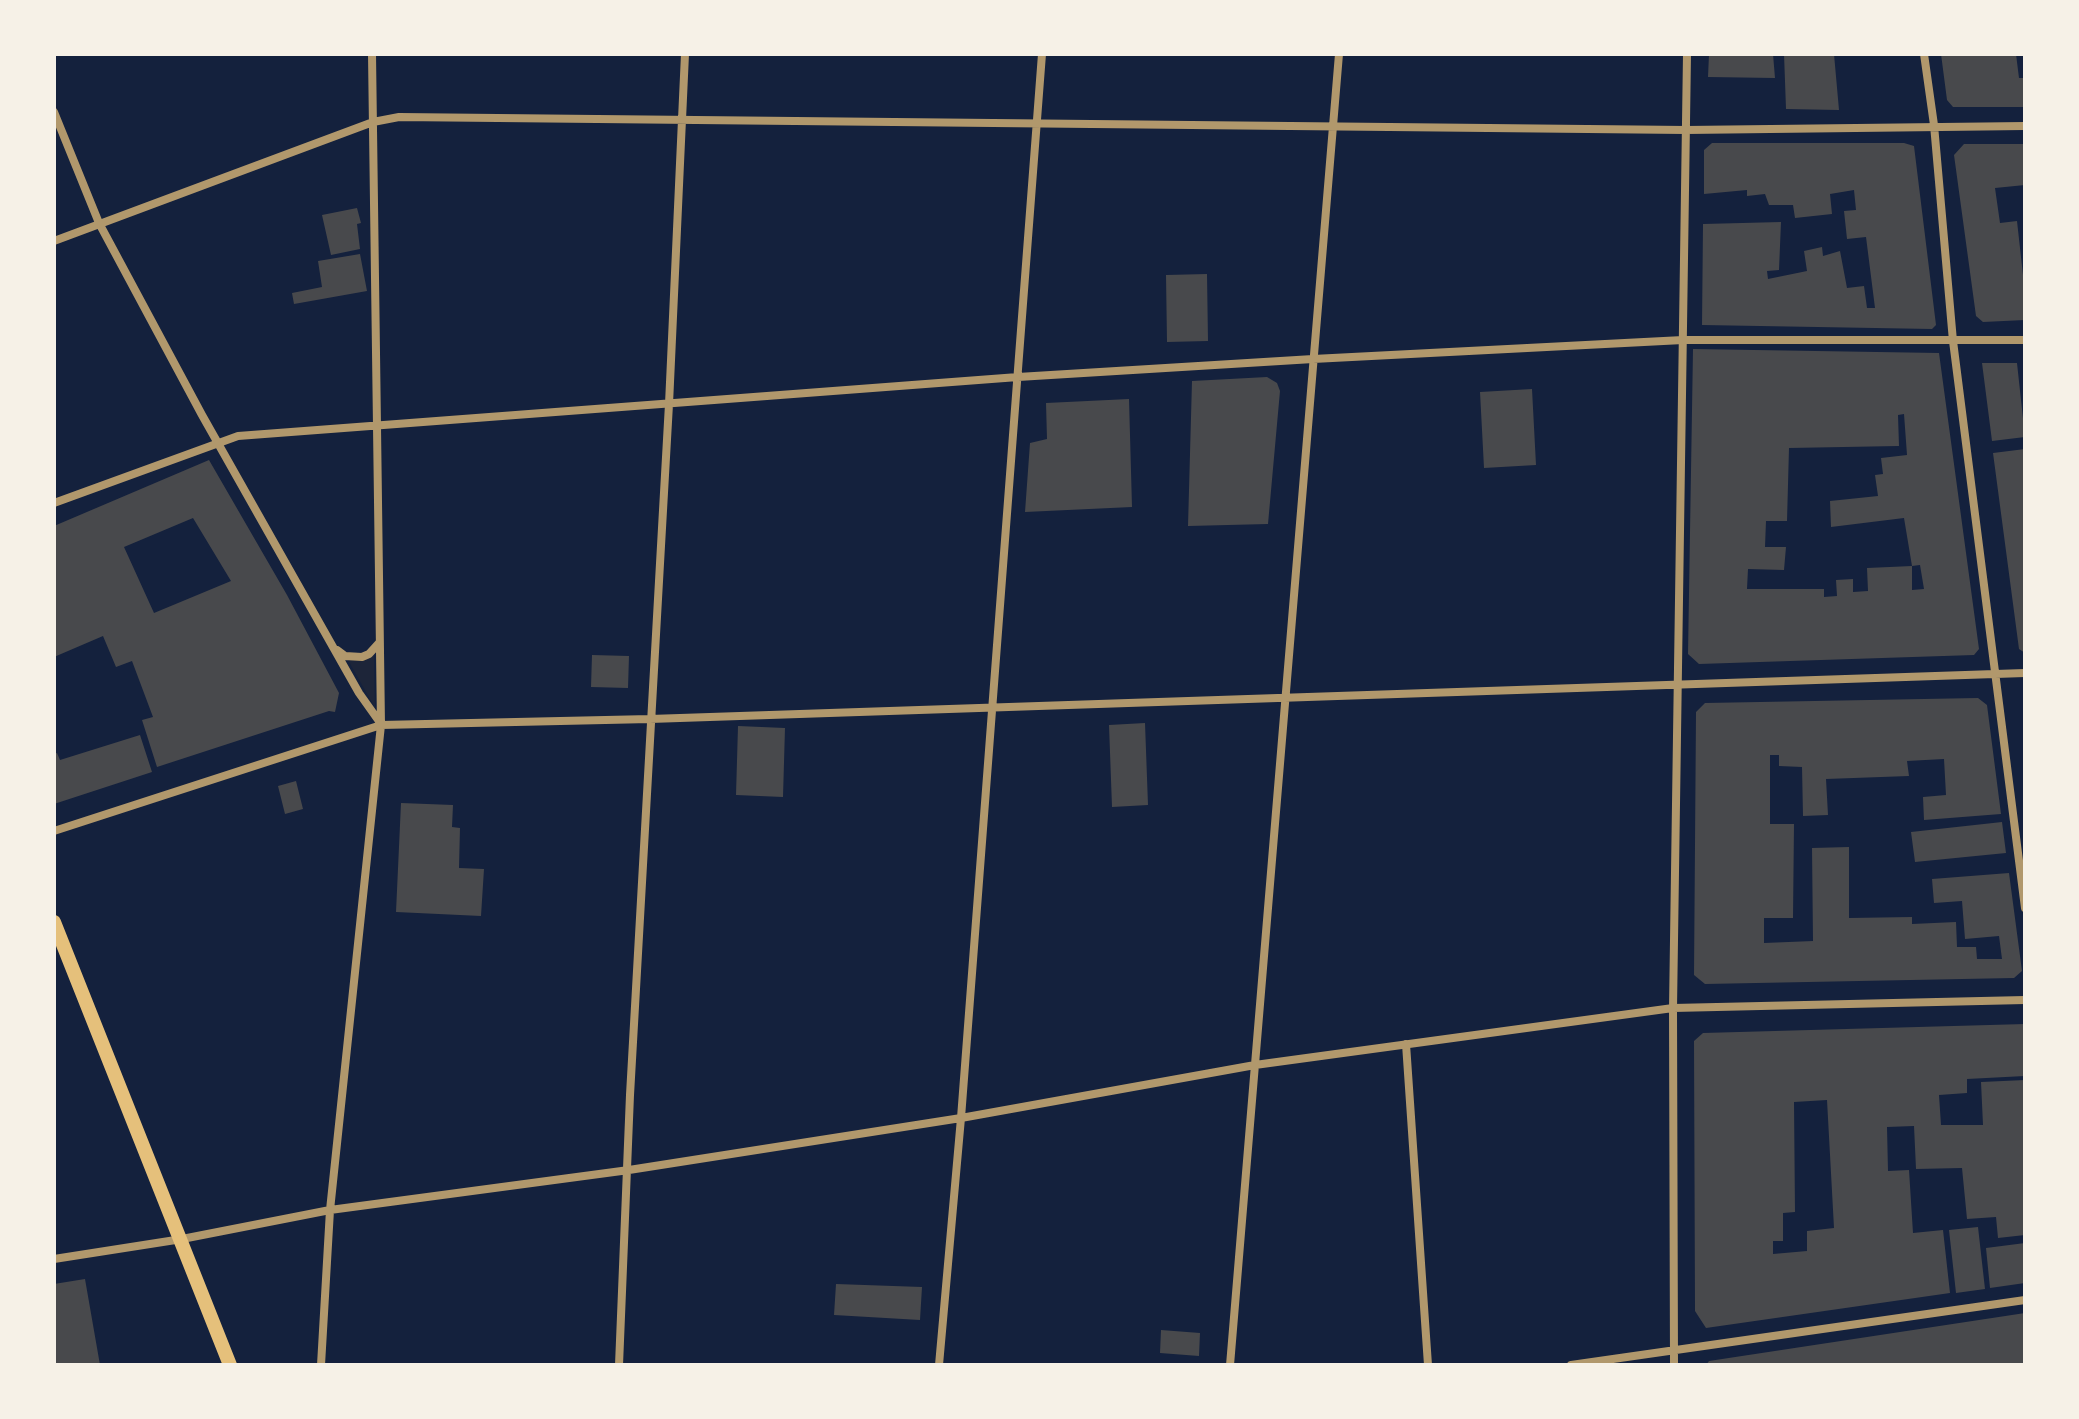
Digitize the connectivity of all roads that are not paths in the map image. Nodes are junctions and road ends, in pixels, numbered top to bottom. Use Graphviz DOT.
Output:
graph roads {
  1 [pos="372,54"];
  2 [pos="685,54"];
  3 [pos="1042,54"];
  4 [pos="1339,54"];
  5 [pos="1687,54"];
  6 [pos="1924,54"];
  7 [pos="54,112"];
  8 [pos="683,120"];
  9 [pos="373,122"];
  10 [pos="1037,123"];
  11 [pos="1934,125"];
  12 [pos="2025,126"];
  13 [pos="1333,128"];
  14 [pos="1686,130"];
  15 [pos="99,223"];
  16 [pos="54,241"];
  17 [pos="1683,340"];
  18 [pos="2025,340"];
  19 [pos="1953,341"];
  20 [pos="1313,359"];
  21 [pos="1018,377"];
  22 [pos="669,404"];
  23 [pos="377,426"];
  24 [pos="218,442"];
  25 [pos="54,503"];
  26 [pos="379,641"];
  27 [pos="333,647"];
  28 [pos="1996,673"];
  29 [pos="2025,673"];
  30 [pos="1677,683"];
  31 [pos="1286,698"];
  32 [pos="992,707"];
  33 [pos="650,719"];
  34 [pos="381,725"];
  35 [pos="54,831"];
  36 [pos="2025,908"];
  37 [pos="54,922"];
  38 [pos="2025,1000"];
  39 [pos="1673,1008"];
  40 [pos="1406,1044"];
  41 [pos="1255,1065"];
  42 [pos="961,1118"];
  43 [pos="629,1170"];
  44 [pos="330,1210"];
  45 [pos="182,1239"];
  46 [pos="54,1259"];
  47 [pos="2025,1300"];
  48 [pos="1674,1348"];
  49 [pos="230,1365"];
  50 [pos="321,1365"];
  51 [pos="619,1365"];
  52 [pos="939,1365"];
  53 [pos="1230,1365"];
  54 [pos="1428,1365"];
  55 [pos="1571,1365"];
  56 [pos="1674,1365"];
  1 -- 9 [label="street"];
  2 -- 8 [label="street"];
  3 -- 10 [label="street"];
  4 -- 13 [label="street"];
  5 -- 14 [label="street"];
  6 -- 11 [label="street"];
  7 -- 15 [label="street"];
  8 -- 9 [label="street"];
  8 -- 10 [label="street"];
  8 -- 22 [label="street"];
  9 -- 15 [label="street"];
  9 -- 23 [label="street"];
  10 -- 13 [label="street"];
  10 -- 21 [label="street"];
  11 -- 12 [label="street"];
  11 -- 14 [label="street"];
  11 -- 19 [label="street"];
  13 -- 14 [label="street"];
  13 -- 20 [label="street"];
  14 -- 17 [label="street"];
  15 -- 16 [label="street"];
  15 -- 24 [label="street"];
  17 -- 19 [label="street"];
  17 -- 20 [label="street"];
  17 -- 30 [label="street"];
  18 -- 19 [label="street"];
  19 -- 28 [label="street"];
  20 -- 21 [label="street"];
  20 -- 31 [label="street"];
  21 -- 22 [label="street"];
  21 -- 32 [label="street"];
  22 -- 23 [label="street"];
  22 -- 33 [label="street"];
  23 -- 24 [label="street"];
  23 -- 26 [label="street"];
  24 -- 25 [label="street"];
  24 -- 27 [label="street"];
  26 -- 27 [label="street"];
  26 -- 34 [label="street"];
  27 -- 34 [label="street"];
  28 -- 29 [label="street"];
  28 -- 30 [label="street"];
  28 -- 36 [label="street"];
  30 -- 31 [label="street"];
  30 -- 39 [label="street"];
  31 -- 32 [label="street"];
  31 -- 41 [label="street"];
  32 -- 33 [label="street"];
  32 -- 42 [label="street"];
  33 -- 34 [label="street"];
  33 -- 43 [label="street"];
  34 -- 35 [label="street"];
  34 -- 44 [label="street"];
  37 -- 45 [label="main road"];
  38 -- 39 [label="street"];
  39 -- 40 [label="street"];
  39 -- 48 [label="street"];
  40 -- 41 [label="street"];
  40 -- 54 [label="street"];
  41 -- 42 [label="street"];
  41 -- 53 [label="street"];
  42 -- 43 [label="street"];
  42 -- 52 [label="street"];
  43 -- 44 [label="street"];
  43 -- 51 [label="street"];
  44 -- 45 [label="street"];
  44 -- 50 [label="street"];
  45 -- 46 [label="street"];
  45 -- 49 [label="main road"];
  47 -- 48 [label="street"];
  48 -- 55 [label="street"];
  48 -- 56 [label="street"];
}
